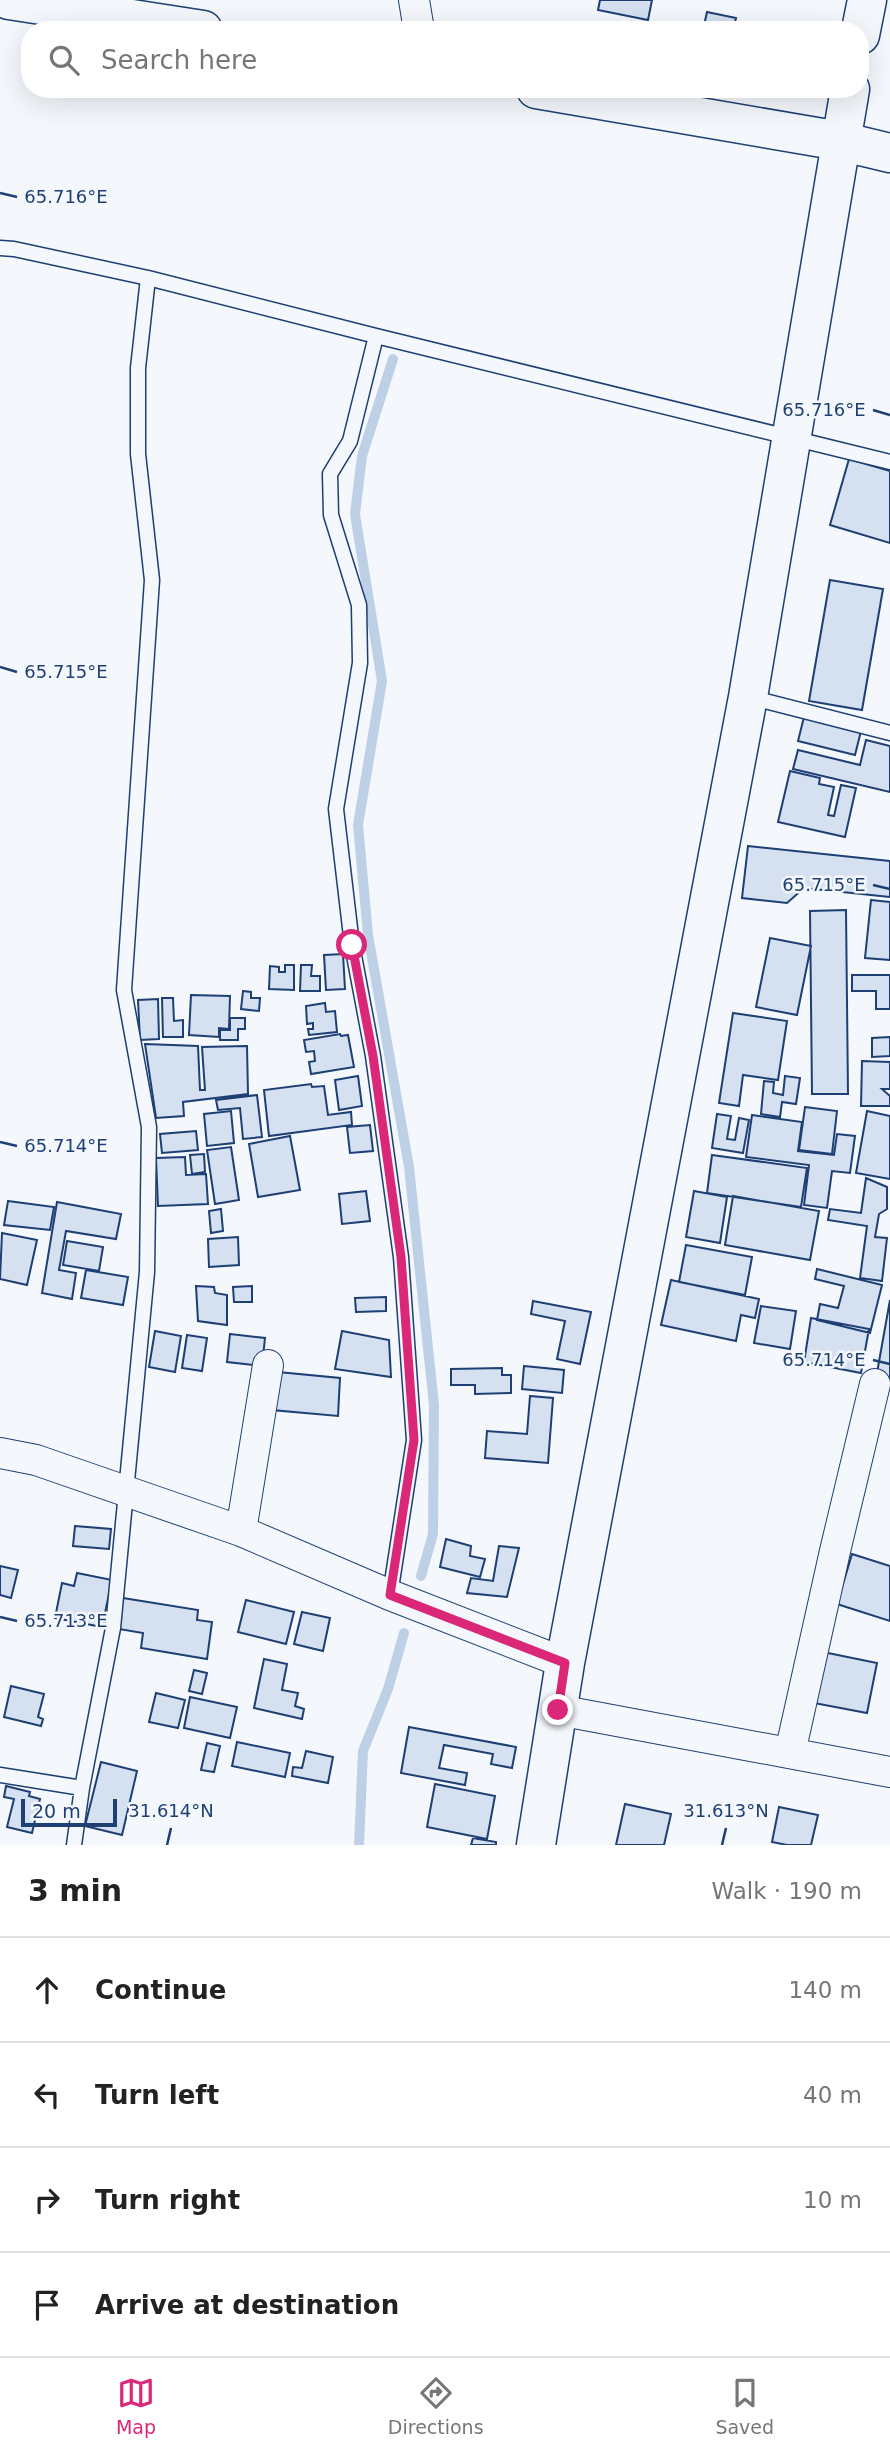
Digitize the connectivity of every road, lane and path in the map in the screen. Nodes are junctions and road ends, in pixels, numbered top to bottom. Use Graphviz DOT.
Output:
graph roads {
  1 [pos="9,0"];
  2 [pos="415,0"];
  3 [pos="867,0"];
  4 [pos="146,21"];
  5 [pos="418,21"];
  6 [pos="863,21"];
  7 [pos="589,98"];
  8 [pos="848,98"];
  9 [pos="840,141"];
  10 [pos="890,153"];
  11 [pos="0,248"];
  12 [pos="148,278"];
  13 [pos="376,336"];
  14 [pos="791,437"];
  15 [pos="890,462"];
  16 [pos="748,697"];
  17 [pos="890,733"];
  18 [pos="268,1365"];
  19 [pos="875,1384"];
  20 [pos="0,1453"];
  21 [pos="126,1490"];
  22 [pos="241,1531"];
  23 [pos="390,1595"];
  24 [pos="565,1663"];
  25 [pos="558,1710"];
  26 [pos="790,1753"];
  27 [pos="890,1772"];
  28 [pos="0,1775"];
  29 [pos="82,1788"];
  30 [pos="75,1845"];
  31 [pos="536,1845"];
  1 -- 4 [label="main road"];
  2 -- 5 [label="street"];
  3 -- 6 [label="main road"];
  7 -- 9 [label="main road"];
  8 -- 9 [label="main road"];
  9 -- 10 [label="main road"];
  9 -- 14 [label="main road"];
  11 -- 12 [label="lane"];
  12 -- 13 [label="lane"];
  12 -- 21 [label="lane"];
  13 -- 14 [label="lane"];
  13 -- 23 [label="lane"];
  14 -- 15 [label="lane"];
  14 -- 16 [label="main road"];
  16 -- 17 [label="lane"];
  16 -- 24 [label="main road"];
  18 -- 22 [label="street"];
  19 -- 26 [label="street"];
  20 -- 21 [label="street"];
  21 -- 22 [label="street"];
  21 -- 29 [label="lane"];
  22 -- 23 [label="street"];
  23 -- 24 [label="street"];
  24 -- 25 [label="main road"];
  25 -- 26 [label="street"];
  25 -- 31 [label="main road"];
  26 -- 27 [label="street"];
  28 -- 29 [label="lane"];
  29 -- 30 [label="lane"];
}
